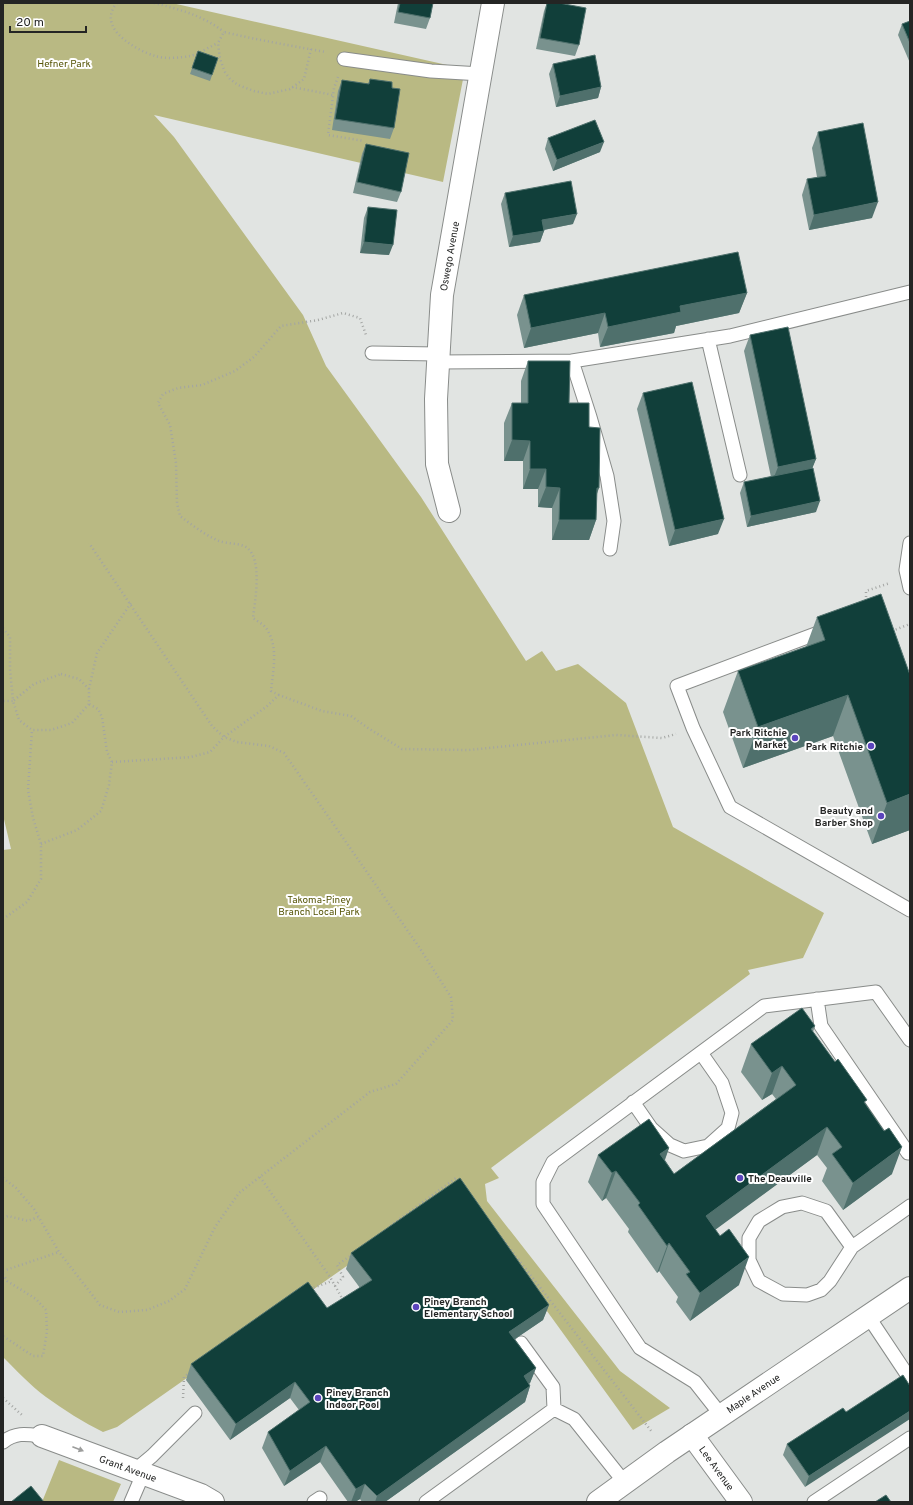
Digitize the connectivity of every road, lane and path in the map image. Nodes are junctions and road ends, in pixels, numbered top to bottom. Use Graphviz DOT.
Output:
graph roads {
  1 [pos="117,3"];
  2 [pos="154,3"];
  3 [pos="493,3"];
  4 [pos="224,32"];
  5 [pos="218,43"];
  6 [pos="311,49"];
  7 [pos="344,59"];
  8 [pos="481,74"];
  9 [pos="292,87"];
  10 [pos="333,95"];
  11 [pos="364,141"];
  12 [pos="910,292"];
  13 [pos="708,339"];
  14 [pos="372,353"];
  15 [pos="438,358"];
  16 [pos="572,361"];
  17 [pos="740,475"];
  18 [pos="449,511"];
  19 [pos="89,543"];
  20 [pos="910,543"];
  21 [pos="610,549"];
  22 [pos="909,582"];
  23 [pos="131,604"];
  24 [pos="866,604"];
  25 [pos="910,624"];
  26 [pos="837,626"];
  27 [pos="3,628"];
  28 [pos="889,631"];
  29 [pos="89,689"];
  30 [pos="279,695"];
  31 [pos="3,701"];
  32 [pos="13,701"];
  33 [pos="89,704"];
  34 [pos="693,728"];
  35 [pos="32,730"];
  36 [pos="224,737"];
  37 [pos="112,762"];
  38 [pos="41,844"];
  39 [pos="910,910"];
  40 [pos="3,919"];
  41 [pos="817,999"];
  42 [pos="910,1040"];
  43 [pos="701,1052"];
  44 [pos="633,1102"];
  45 [pos="910,1153"];
  46 [pos="260,1177"];
  47 [pos="3,1178"];
  48 [pos="460,1184"];
  49 [pos="910,1206"];
  50 [pos="38,1217"];
  51 [pos="3,1218"];
  52 [pos="386,1229"];
  53 [pos="498,1233"];
  54 [pos="852,1247"];
  55 [pos="59,1252"];
  56 [pos="356,1252"];
  57 [pos="3,1271"];
  58 [pos="3,1274"];
  59 [pos="332,1281"];
  60 [pos="335,1286"];
  61 [pos="910,1288"];
  62 [pos="309,1290"];
  63 [pos="346,1304"];
  64 [pos="868,1316"];
  65 [pos="3,1336"];
  66 [pos="521,1343"];
  67 [pos="190,1373"];
  68 [pos="910,1379"];
  69 [pos="554,1409"];
  70 [pos="195,1413"];
  71 [pos="721,1415"];
  72 [pos="181,1426"];
  73 [pos="692,1435"];
  74 [pos="42,1436"];
  75 [pos="655,1436"];
  76 [pos="910,1438"];
  77 [pos="3,1442"];
  78 [pos="139,1472"];
  79 [pos="625,1483"];
  80 [pos="132,1502"];
  81 [pos="213,1502"];
  82 [pos="426,1502"];
  83 [pos="598,1502"];
  84 [pos="741,1502"];
  85 [pos="814,1502"];
  1 -- 5 [label="path"];
  2 -- 4 [label="path"];
  3 -- 8 [label="street, Oswego Avenue"];
  4 -- 5 [label="path"];
  4 -- 6 [label="path"];
  5 -- 9 [label="path"];
  6 -- 7 [label="path"];
  6 -- 9 [label="path"];
  7 -- 8 [label="lane"];
  7 -- 10 [label="path"];
  8 -- 15 [label="street, Oswego Avenue"];
  9 -- 10 [label="path"];
  10 -- 11 [label="path"];
  12 -- 13 [label="lane"];
  13 -- 16 [label="lane"];
  13 -- 17 [label="lane"];
  14 -- 15 [label="lane"];
  14 -- 30 [label="path"];
  15 -- 16 [label="lane"];
  15 -- 18 [label="street, Oswego Avenue"];
  16 -- 21 [label="lane"];
  19 -- 23 [label="path"];
  20 -- 22 [label="lane"];
  22 -- 24 [label="path"];
  23 -- 29 [label="path"];
  23 -- 36 [label="path"];
  25 -- 28 [label="path"];
  26 -- 34 [label="lane"];
  27 -- 32 [label="path"];
  29 -- 32 [label="path"];
  29 -- 33 [label="path"];
  30 -- 34 [label="path"];
  30 -- 36 [label="path"];
  31 -- 32 [label="path"];
  32 -- 35 [label="path"];
  33 -- 35 [label="path"];
  33 -- 37 [label="path"];
  34 -- 39 [label="lane"];
  35 -- 38 [label="path"];
  36 -- 37 [label="path"];
  36 -- 46 [label="path"];
  37 -- 38 [label="path"];
  38 -- 40 [label="path"];
  41 -- 42 [label="lane"];
  41 -- 43 [label="lane"];
  41 -- 45 [label="lane"];
  43 -- 44 [label="lane"];
  43 -- 44 [label="lane"];
  44 -- 71 [label="lane"];
  46 -- 55 [label="path"];
  46 -- 59 [label="path"];
  47 -- 50 [label="path"];
  48 -- 52 [label="path"];
  49 -- 54 [label="lane"];
  50 -- 51 [label="path"];
  50 -- 55 [label="path"];
  53 -- 75 [label="path"];
  54 -- 54 [label="lane"];
  55 -- 57 [label="path"];
  56 -- 60 [label="path"];
  58 -- 65 [label="path"];
  59 -- 60 [label="path"];
  59 -- 62 [label="path"];
  60 -- 63 [label="path"];
  61 -- 64 [label="street, Maple Avenue"];
  64 -- 68 [label="lane"];
  64 -- 71 [label="street, Maple Avenue"];
  66 -- 69 [label="lane"];
  67 -- 72 [label="path"];
  69 -- 79 [label="lane"];
  69 -- 82 [label="lane"];
  70 -- 72 [label="lane"];
  71 -- 73 [label="street, Maple Avenue"];
  72 -- 78 [label="lane"];
  73 -- 79 [label="street, Maple Avenue"];
  73 -- 84 [label="street, Lee Avenue"];
  74 -- 77 [label="lane"];
  74 -- 78 [label="street, Grant Avenue, one-way"];
  76 -- 85 [label="lane"];
  78 -- 80 [label="lane"];
  78 -- 81 [label="street, Grant Avenue"];
  79 -- 83 [label="street, Maple Avenue"];
}
